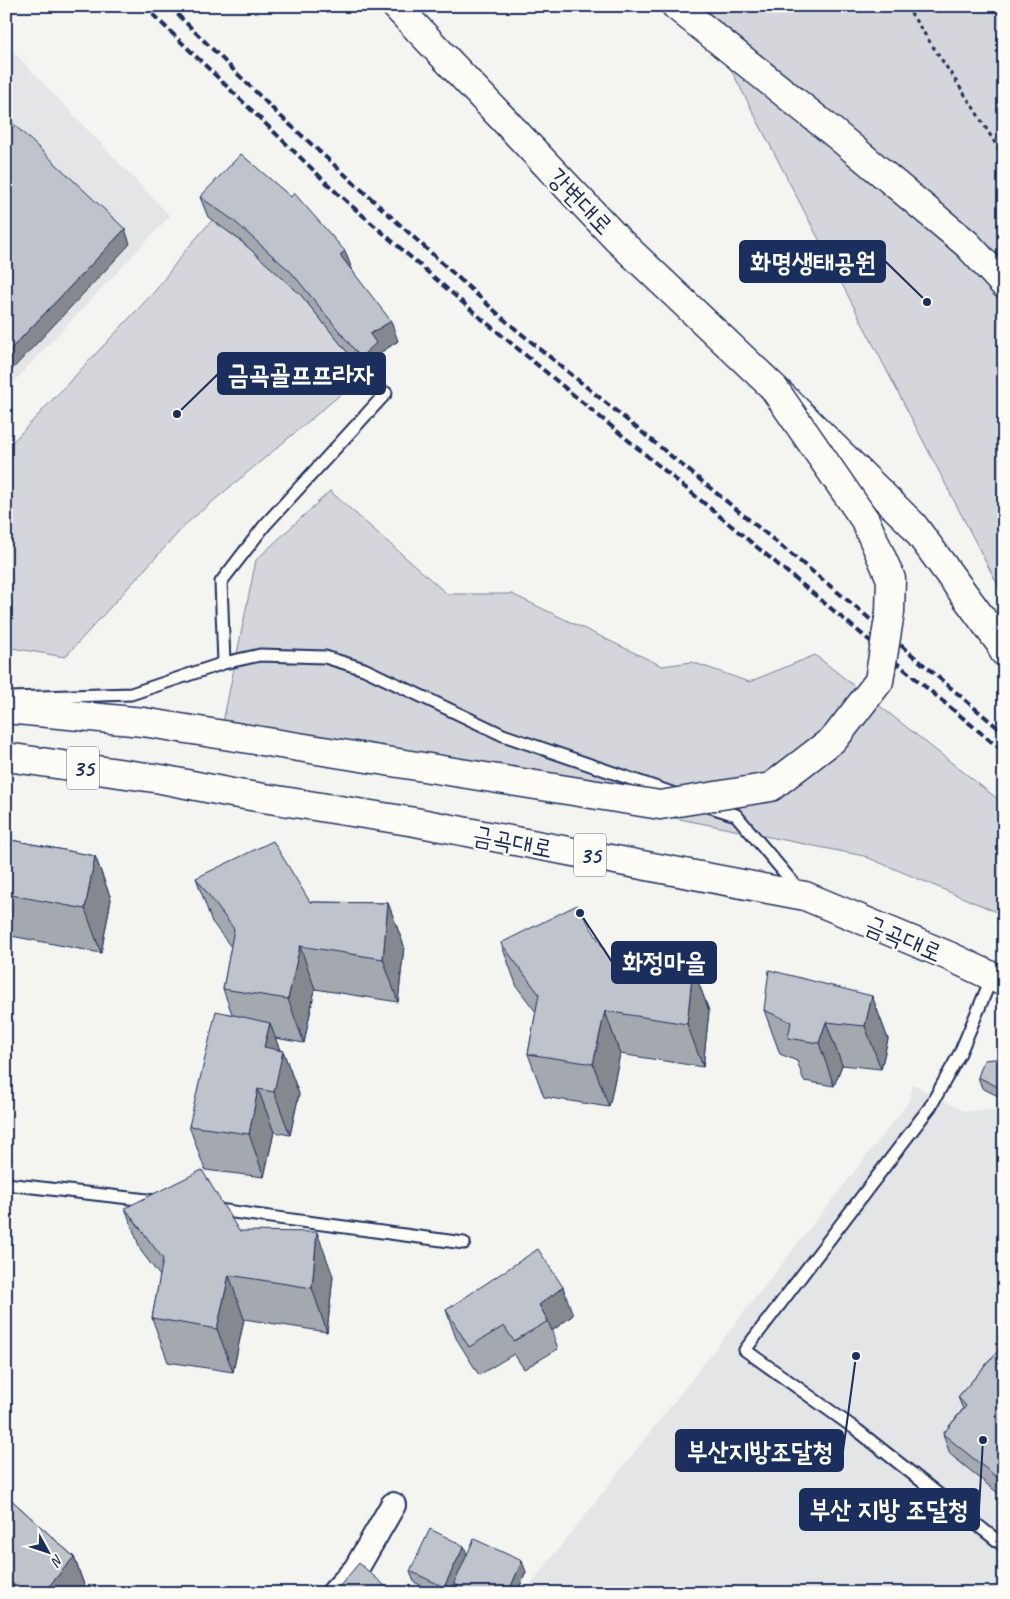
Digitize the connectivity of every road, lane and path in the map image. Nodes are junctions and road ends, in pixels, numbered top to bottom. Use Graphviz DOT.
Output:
graph roads {
  1 [pos="396,6"];
  2 [pos="676,6"];
  3 [pos="906,6"];
  4 [pos="1004,158"];
  5 [pos="1004,284"];
  6 [pos="773,387"];
  7 [pos="386,393"];
  8 [pos="1004,652"];
  9 [pos="224,663"];
  10 [pos="6,699"];
  11 [pos="6,709"];
  12 [pos="6,757"];
  13 [pos="804,896"];
  14 [pos="998,980"];
  15 [pos="6,1184"];
  16 [pos="171,1204"];
  17 [pos="200,1207"];
  18 [pos="464,1243"];
  19 [pos="394,1505"];
  20 [pos="1004,1546"];
  21 [pos="334,1593"];
  1 -- 6 [label="main road, 강변대로"];
  2 -- 5 [label="main road"];
  3 -- 4 [label="path"];
  6 -- 8 [label="main road, bridge"];
  6 -- 11 [label="main road, bridge"];
  7 -- 9 [label="lane"];
  9 -- 10 [label="lane"];
  9 -- 13 [label="lane"];
  12 -- 13 [label="main road, 금곡대로 / 35"];
  13 -- 14 [label="main road, 금곡대로 / 35"];
  14 -- 20 [label="lane"];
  15 -- 16 [label="lane"];
  17 -- 18 [label="lane"];
  19 -- 21 [label="street"];
}
